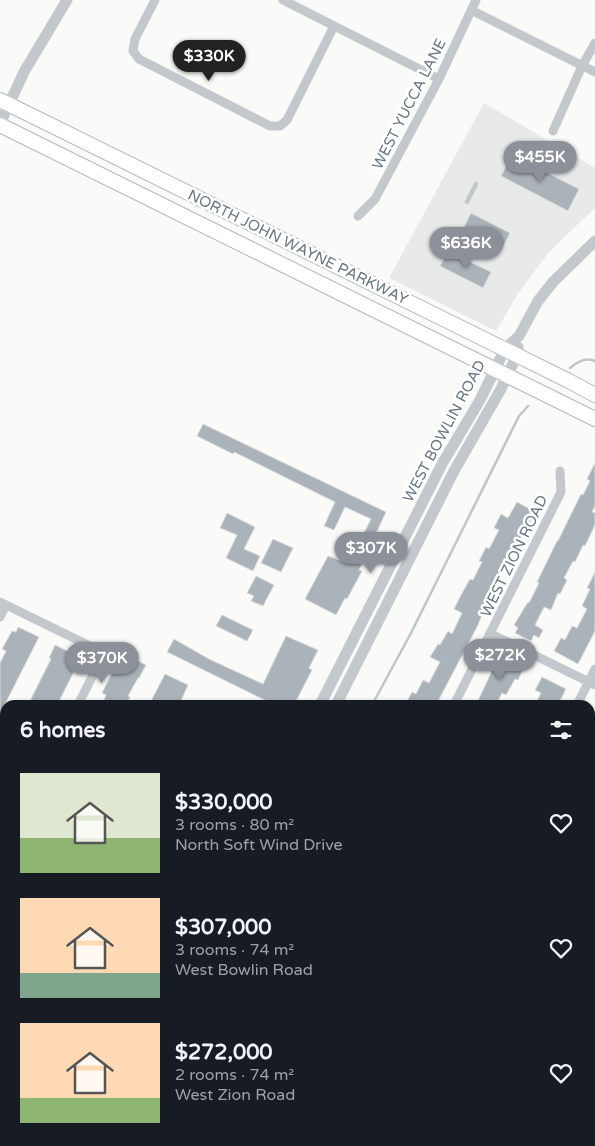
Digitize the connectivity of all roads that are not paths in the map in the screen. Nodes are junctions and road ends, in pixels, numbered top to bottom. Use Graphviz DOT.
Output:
graph roads {
  1 [pos="67,0"];
  2 [pos="155,0"];
  3 [pos="283,0"];
  4 [pos="476,0"];
  5 [pos="471,10"];
  6 [pos="334,26"];
  7 [pos="595,42"];
  8 [pos="582,66"];
  9 [pos="595,72"];
  10 [pos="439,79"];
  11 [pos="4,102"];
  12 [pos="0,124"];
  13 [pos="553,131"];
  14 [pos="476,184"];
  15 [pos="467,202"];
  16 [pos="358,216"];
  17 [pos="595,241"];
  18 [pos="511,352"];
  19 [pos="501,373"];
  20 [pos="595,395"];
  21 [pos="595,419"];
  22 [pos="560,471"];
  23 [pos="3,604"];
  24 [pos="0,617"];
  25 [pos="491,634"];
  26 [pos="595,669"];
  27 [pos="592,684"];
  28 [pos="80,700"];
  29 [pos="323,700"];
  30 [pos="339,700"];
  31 [pos="457,700"];
  32 [pos="581,700"];
  1 -- 11 [label="street"];
  2 -- 6 [label="street"];
  3 -- 6 [label="street"];
  4 -- 5 [label="street, WEST YUCCA LANE"];
  5 -- 8 [label="street"];
  5 -- 10 [label="street, WEST YUCCA LANE"];
  6 -- 10 [label="street"];
  7 -- 8 [label="street"];
  8 -- 9 [label="street"];
  8 -- 13 [label="street"];
  10 -- 16 [label="street, WEST YUCCA LANE"];
  11 -- 12 [label="street"];
  11 -- 18 [label="highway, NORTH JOHN WAYNE PARKWAY"];
  12 -- 19 [label="highway, NORTH JOHN WAYNE PARKWAY"];
  14 -- 15 [label="lane"];
  17 -- 18 [label="street, WEST BOWLIN ROAD"];
  18 -- 19 [label="street, WEST BOWLIN ROAD"];
  18 -- 20 [label="highway, NORTH JOHN WAYNE PARKWAY"];
  19 -- 21 [label="highway, NORTH JOHN WAYNE PARKWAY"];
  19 -- 29 [label="street, WEST BOWLIN ROAD"];
  19 -- 30 [label="street, WEST BOWLIN ROAD"];
  22 -- 25 [label="street, WEST ZION ROAD"];
  23 -- 24 [label="street"];
  23 -- 28 [label="street"];
  25 -- 27 [label="street"];
  25 -- 31 [label="street, WEST ZION ROAD"];
  26 -- 27 [label="street"];
  27 -- 32 [label="street"];
}
